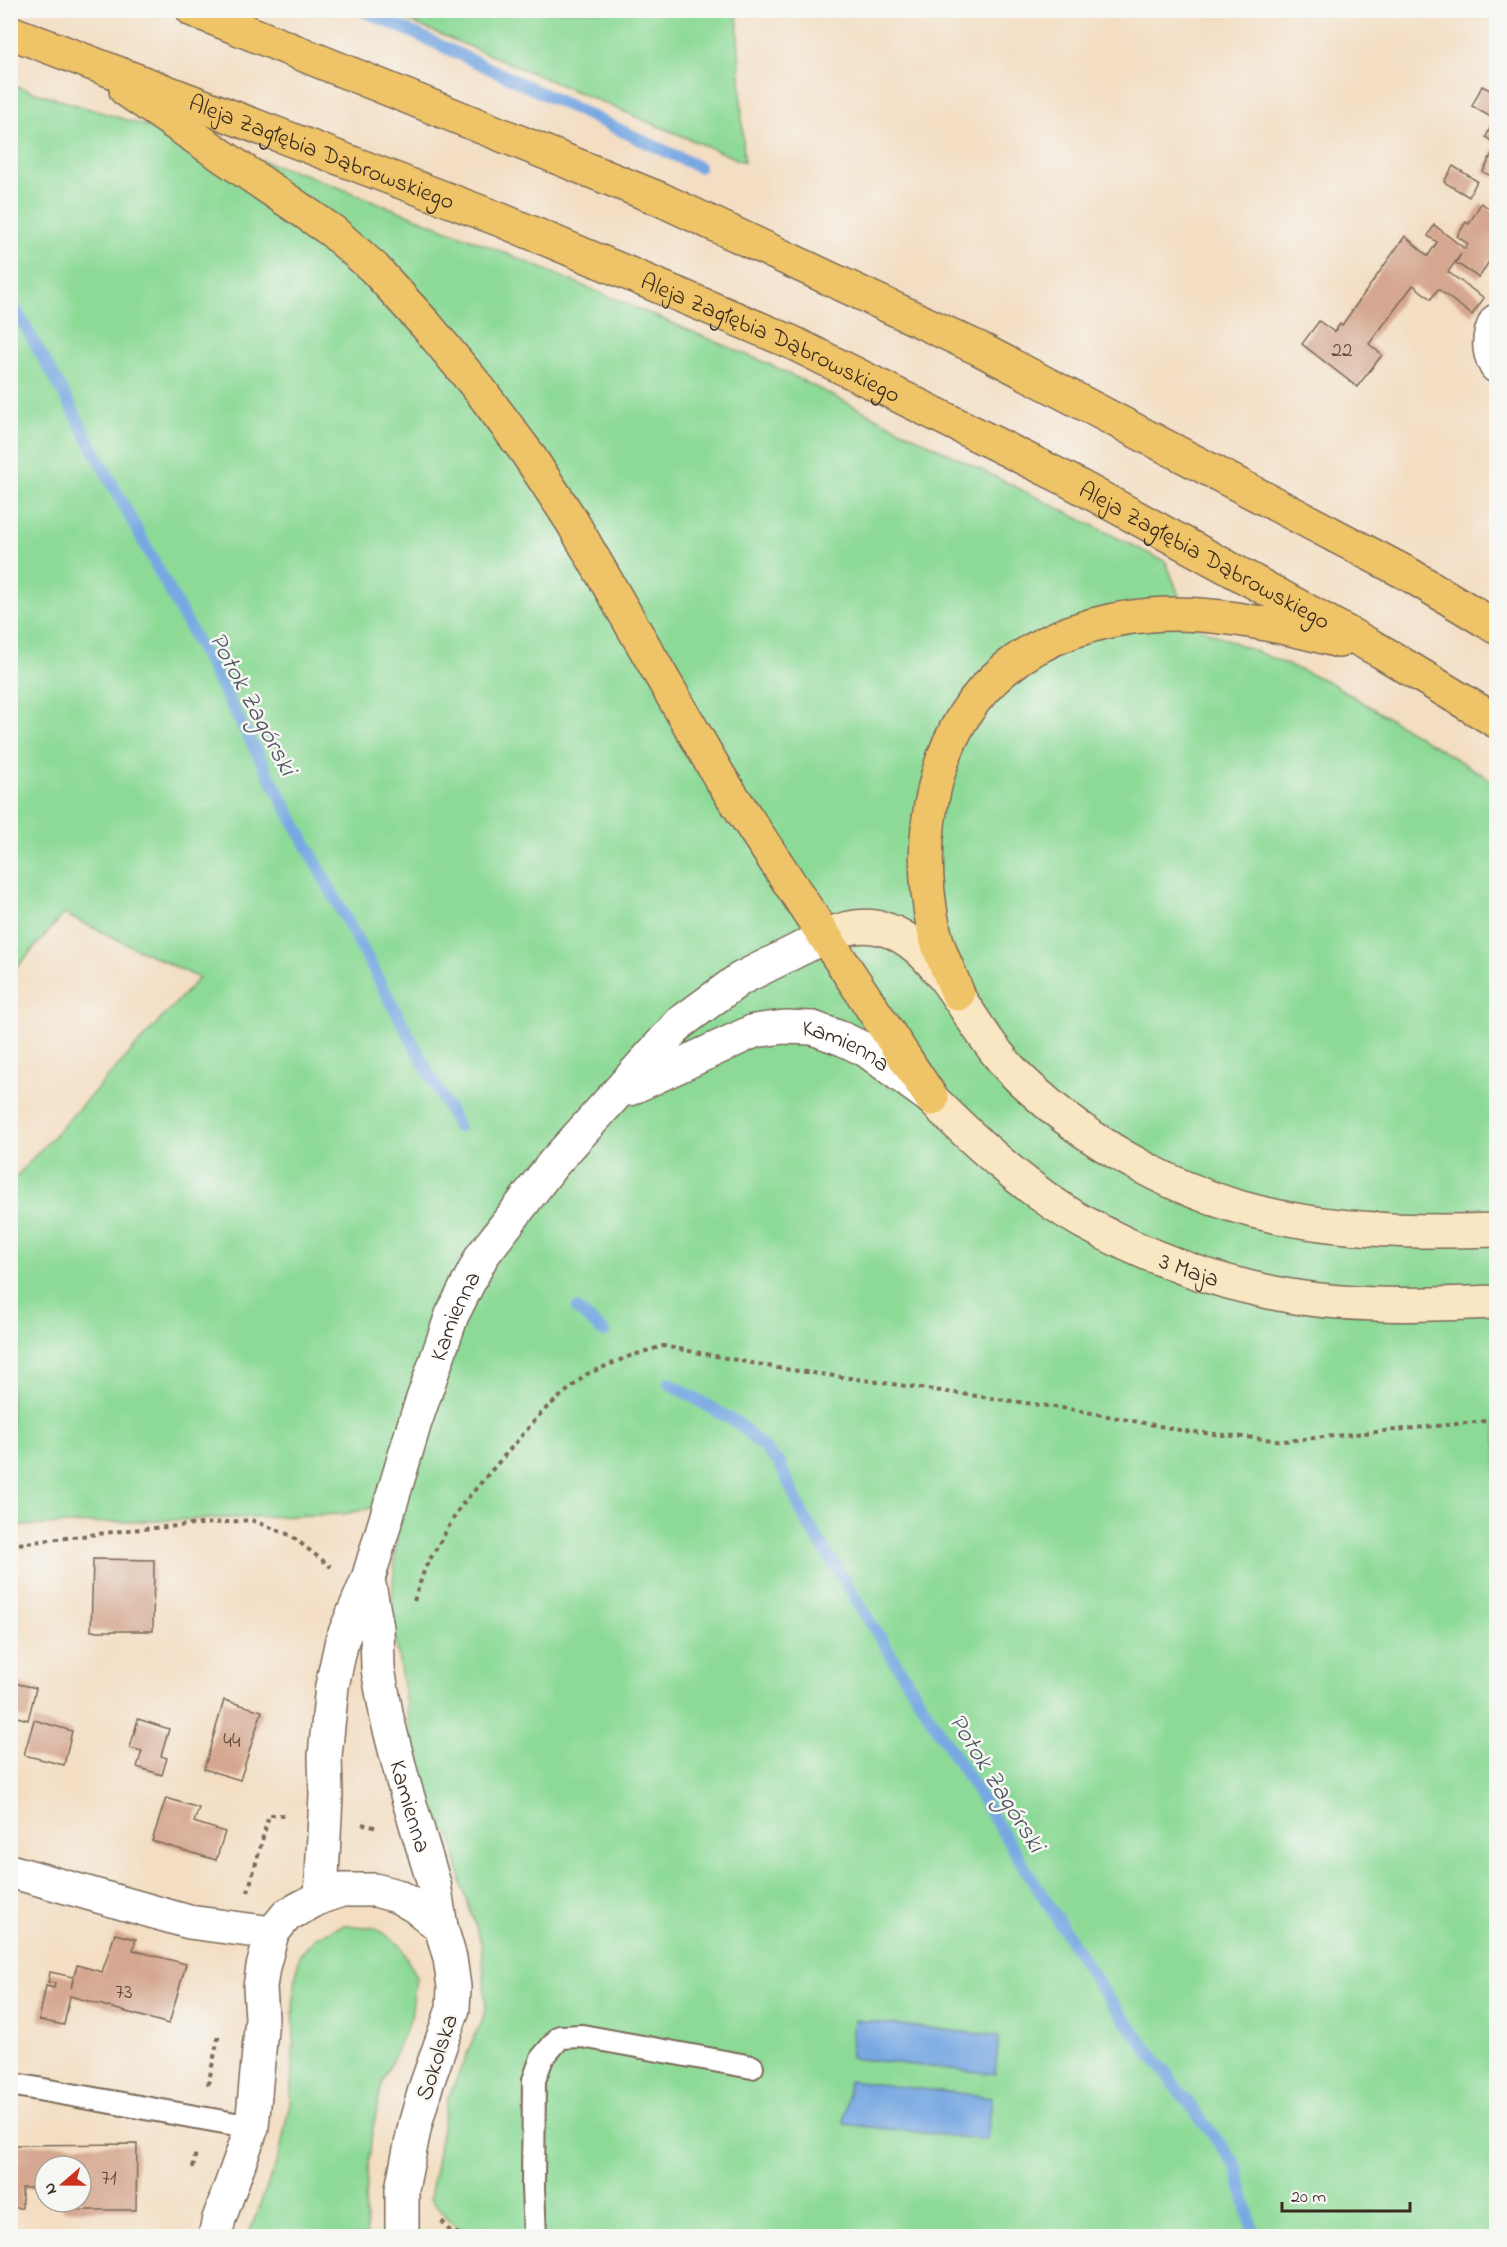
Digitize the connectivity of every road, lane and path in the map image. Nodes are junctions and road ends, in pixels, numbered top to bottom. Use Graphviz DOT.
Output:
graph roads {
  1 [pos="193,10"];
  2 [pos="10,32"];
  3 [pos="83,60"];
  4 [pos="1497,321"];
  5 [pos="1497,366"];
  6 [pos="1410,575"];
  7 [pos="1497,604"];
  8 [pos="1497,627"];
  9 [pos="1382,652"];
  10 [pos="1497,721"];
  11 [pos="826,936"];
  12 [pos="958,994"];
  13 [pos="617,1095"];
  14 [pos="932,1100"];
  15 [pos="1497,1230"];
  16 [pos="1497,1302"];
  17 [pos="1497,1420"];
  18 [pos="10,1545"];
  19 [pos="368,1580"];
  20 [pos="413,1607"];
  21 [pos="10,1871"];
  22 [pos="321,1897"];
  23 [pos="441,1927"];
  24 [pos="272,1933"];
  25 [pos="752,2067"];
  26 [pos="10,2084"];
  27 [pos="252,2127"];
  28 [pos="215,2236"];
  29 [pos="402,2236"];
  30 [pos="535,2236"];
  1 -- 6 [label="main road"];
  2 -- 3 [label="main road, Aleja Zagłębia Dąbrowskiego"];
  3 -- 9 [label="main road, Aleja Zagłębia Dąbrowskiego"];
  3 -- 11 [label="main road"];
  4 -- 5 [label="street"];
  6 -- 7 [label="main road"];
  6 -- 8 [label="main road"];
  9 -- 10 [label="main road, Aleja Zagłębia Dąbrowskiego"];
  9 -- 12 [label="main road"];
  11 -- 12 [label="main road"];
  11 -- 13 [label="street, Kamienna"];
  11 -- 14 [label="main road"];
  12 -- 15 [label="main road"];
  13 -- 14 [label="street, Kamienna"];
  13 -- 19 [label="street, Kamienna"];
  14 -- 16 [label="main road, 3 Maja"];
  17 -- 20 [label="path"];
  18 -- 19 [label="path"];
  19 -- 22 [label="street, Kamienna"];
  19 -- 23 [label="street, Kamienna"];
  21 -- 24 [label="street"];
  22 -- 23 [label="street"];
  22 -- 24 [label="street"];
  23 -- 29 [label="street, Sokolska"];
  24 -- 27 [label="street"];
  25 -- 30 [label="lane"];
  26 -- 27 [label="lane"];
  27 -- 28 [label="street"];
}
